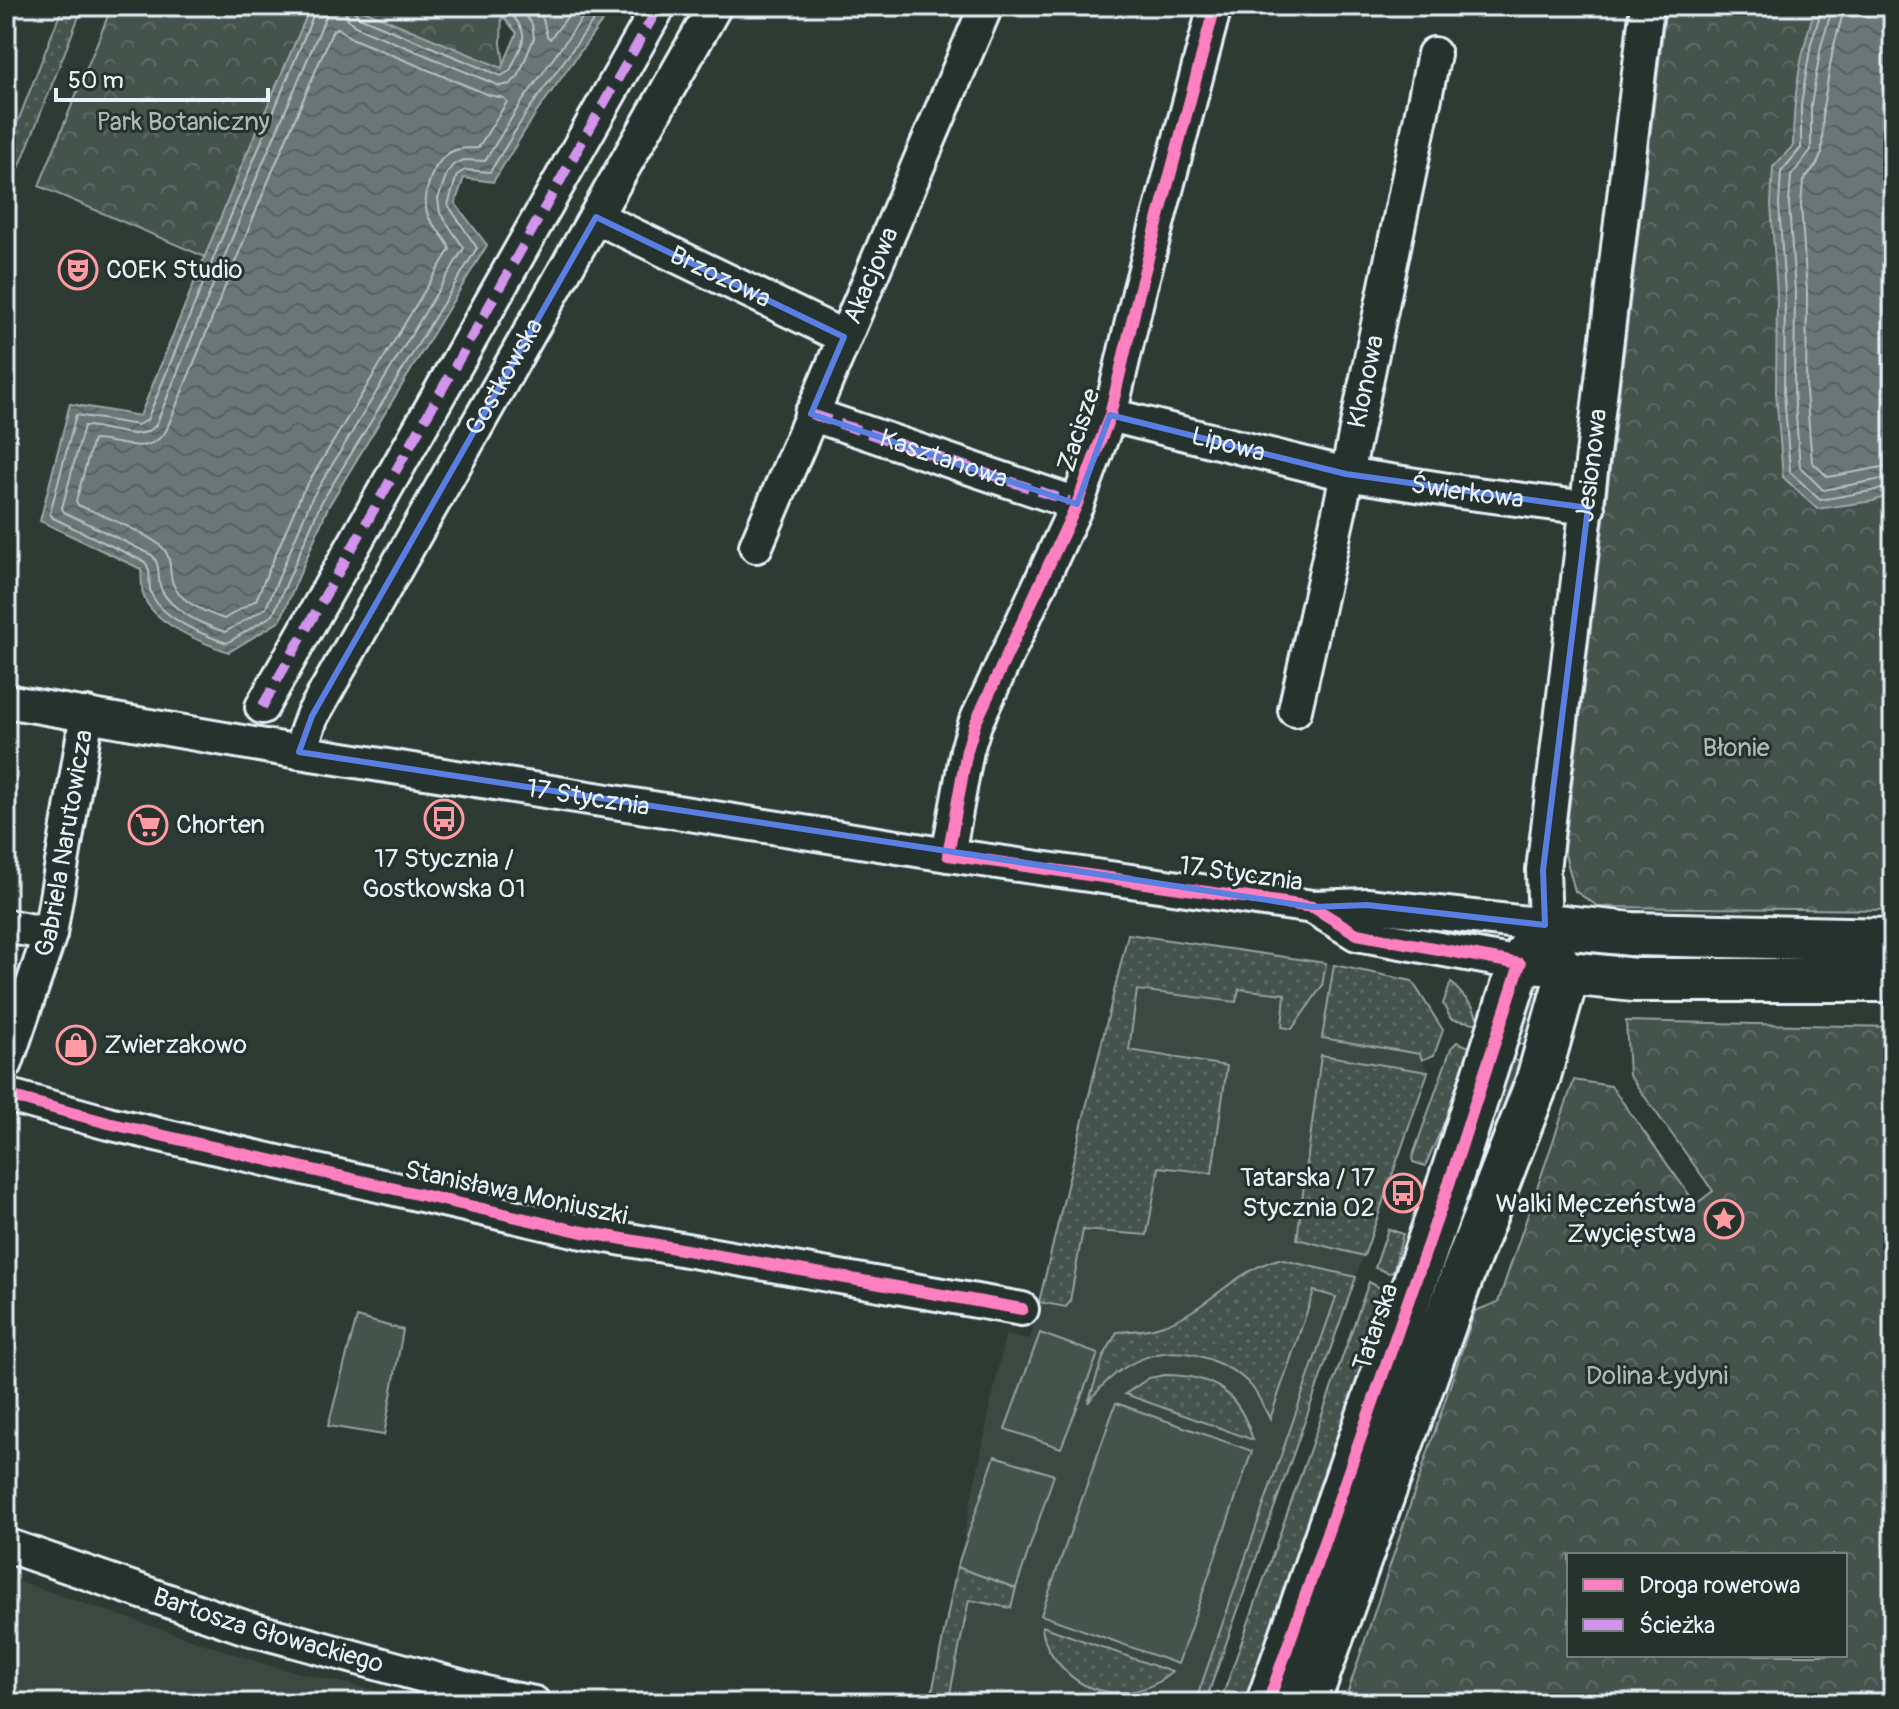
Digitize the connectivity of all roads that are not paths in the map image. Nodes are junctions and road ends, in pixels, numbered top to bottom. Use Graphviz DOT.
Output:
graph roads {
  1 [pos="659,6"];
  2 [pos="715,6"];
  3 [pos="986,6"];
  4 [pos="1215,6"];
  5 [pos="1647,6"];
  6 [pos="1434,54"];
  7 [pos="596,217"];
  8 [pos="844,337"];
  9 [pos="811,414"];
  10 [pos="1110,415"];
  11 [pos="1346,474"];
  12 [pos="1077,504"];
  13 [pos="1588,508"];
  14 [pos="756,546"];
  15 [pos="6,701"];
  16 [pos="262,707"];
  17 [pos="1295,710"];
  18 [pos="87,714"];
  19 [pos="299,752"];
  20 [pos="948,855"];
  21 [pos="1313,907"];
  22 [pos="1545,925"];
  23 [pos="6,926"];
  24 [pos="50,934"];
  25 [pos="1893,940"];
  26 [pos="1520,964"];
  27 [pos="1568,973"];
  28 [pos="1893,980"];
  29 [pos="6,1063"];
  30 [pos="6,1095"];
  31 [pos="1022,1309"];
  32 [pos="6,1545"];
  33 [pos="534,1703"];
  34 [pos="1268,1703"];
  35 [pos="1308,1703"];
  1 -- 16 [label="street"];
  2 -- 7 [label="street, Gostkowska"];
  3 -- 8 [label="street, Akacjowa"];
  4 -- 10 [label="street, Zacisze"];
  5 -- 13 [label="street, Jesionowa"];
  6 -- 11 [label="street, Klonowa"];
  7 -- 8 [label="street, Brzozowa"];
  7 -- 19 [label="street, Gostkowska"];
  8 -- 9 [label="street, Akacjowa"];
  9 -- 12 [label="street, Kasztanowa"];
  9 -- 14 [label="street, Akacjowa"];
  10 -- 11 [label="street, Lipowa"];
  10 -- 12 [label="street, Zacisze"];
  11 -- 13 [label="street, Świerkowa"];
  11 -- 17 [label="street, Klonowa"];
  12 -- 20 [label="street, Zacisze"];
  13 -- 22 [label="street, Jesionowa"];
  15 -- 18 [label="street, 17 Stycznia"];
  18 -- 19 [label="street, 17 Stycznia"];
  18 -- 24 [label="street, Gabriela Narutowicza"];
  19 -- 20 [label="street, 17 Stycznia"];
  20 -- 21 [label="street, 17 Stycznia"];
  21 -- 22 [label="street, 17 Stycznia"];
  21 -- 26 [label="street, 17 Stycznia"];
  22 -- 25 [label="main road, 17 Stycznia"];
  22 -- 26 [label="main road, Tatarska"];
  22 -- 27 [label="street"];
  23 -- 24 [label="street"];
  24 -- 29 [label="street, Gabriela Narutowicza"];
  26 -- 27 [label="street, 17 Stycznia"];
  26 -- 34 [label="main road, Tatarska"];
  27 -- 28 [label="main road, 17 Stycznia"];
  27 -- 35 [label="main road"];
  30 -- 31 [label="street, Stanisława Moniuszki"];
  32 -- 33 [label="street, Bartosza Głowackiego"];
}
